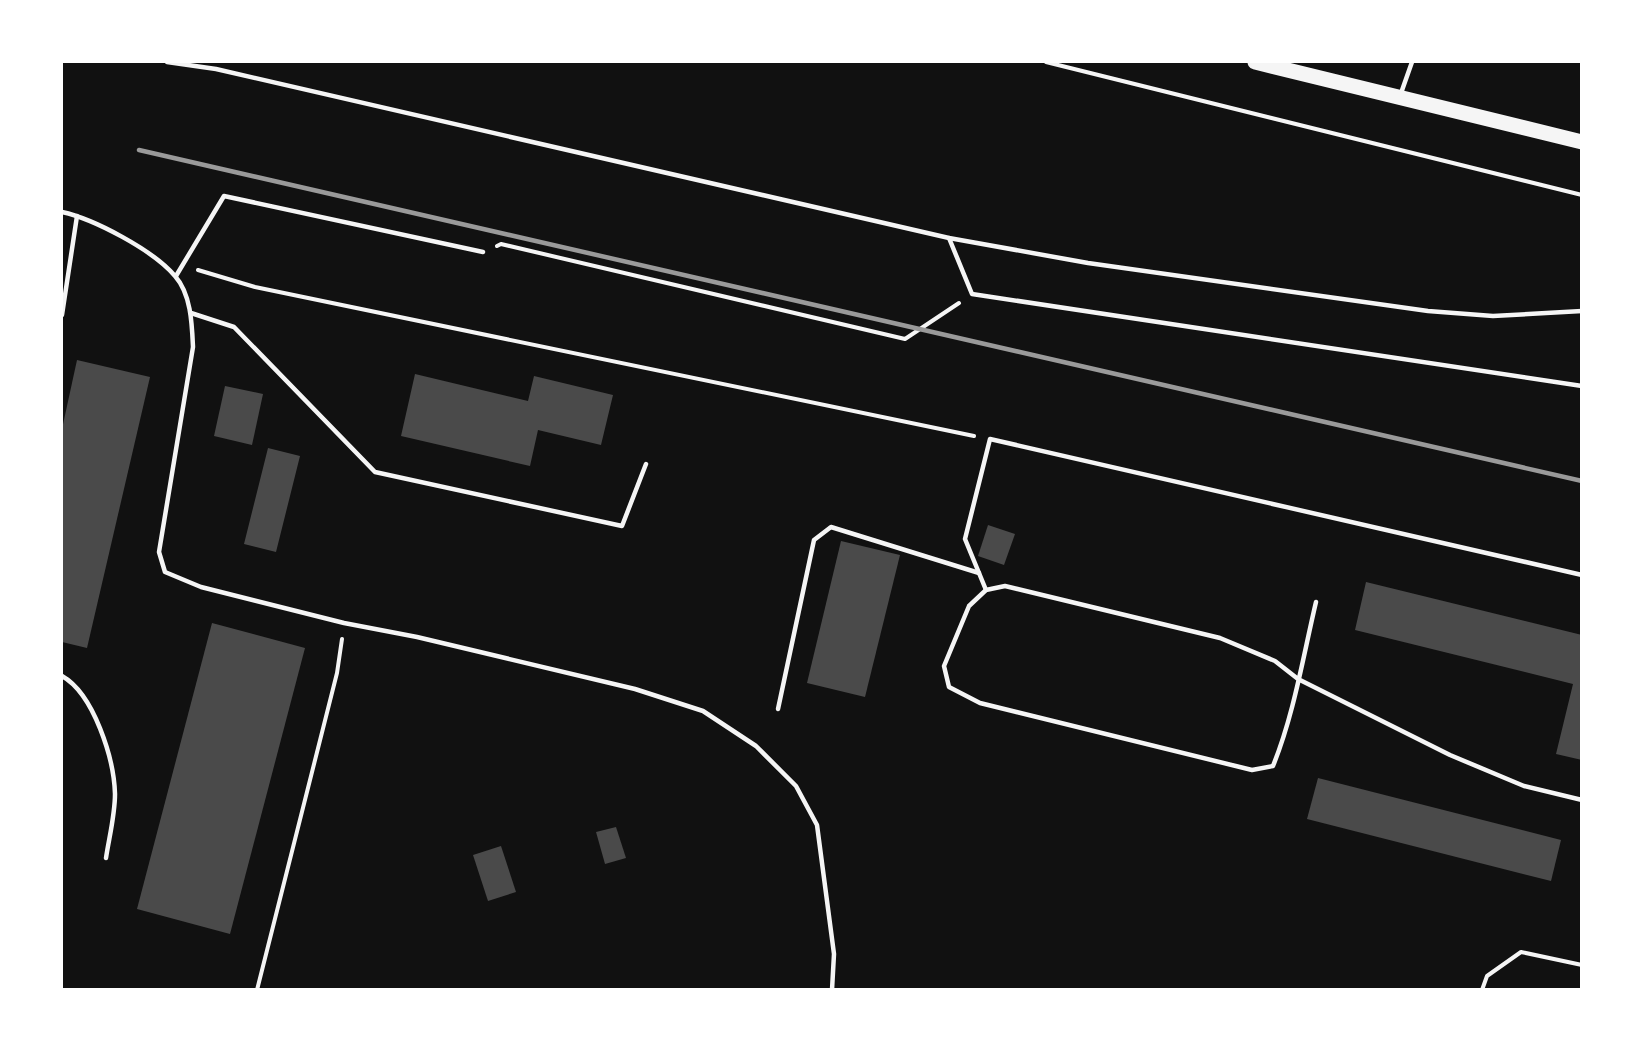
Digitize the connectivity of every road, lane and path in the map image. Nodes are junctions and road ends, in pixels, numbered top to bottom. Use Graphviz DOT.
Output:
graph roads {
  1 [pos="167,62"];
  2 [pos="1046,62"];
  3 [pos="1255,62"];
  4 [pos="1412,62"];
  5 [pos="1400,96"];
  6 [pos="1581,142"];
  7 [pos="1581,195"];
  8 [pos="62,212"];
  9 [pos="77,216"];
  10 [pos="949,238"];
  11 [pos="483,252"];
  12 [pos="183,265"];
  13 [pos="176,276"];
  14 [pos="972,294"];
  15 [pos="1581,311"];
  16 [pos="191,313"];
  17 [pos="62,315"];
  18 [pos="1581,386"];
  19 [pos="990,439"];
  20 [pos="646,464"];
  21 [pos="979,573"];
  22 [pos="1581,576"];
  23 [pos="986,590"];
  24 [pos="1316,602"];
  25 [pos="344,623"];
  26 [pos="62,676"];
  27 [pos="1298,679"];
  28 [pos="778,709"];
  29 [pos="1581,800"];
  30 [pos="106,858"];
  31 [pos="1581,966"];
  32 [pos="257,990"];
  33 [pos="832,990"];
  34 [pos="1482,990"];
  1 -- 10 [label="lane"];
  2 -- 7 [label="path"];
  3 -- 5 [label="main road"];
  4 -- 5 [label="lane"];
  5 -- 6 [label="main road"];
  8 -- 9 [label="lane"];
  9 -- 13 [label="lane"];
  9 -- 17 [label="lane"];
  10 -- 14 [label="lane"];
  10 -- 15 [label="lane"];
  11 -- 12 [label="lane"];
  11 -- 14 [label="path"];
  12 -- 13 [label="lane"];
  12 -- 19 [label="path"];
  13 -- 16 [label="lane"];
  14 -- 18 [label="lane"];
  16 -- 20 [label="lane"];
  16 -- 25 [label="lane"];
  19 -- 21 [label="lane"];
  19 -- 22 [label="lane"];
  21 -- 23 [label="lane"];
  21 -- 28 [label="lane"];
  23 -- 27 [label="lane"];
  23 -- 27 [label="lane"];
  24 -- 27 [label="lane"];
  25 -- 32 [label="path"];
  25 -- 33 [label="lane"];
  26 -- 30 [label="lane"];
  27 -- 29 [label="lane"];
  31 -- 34 [label="path"];
}
